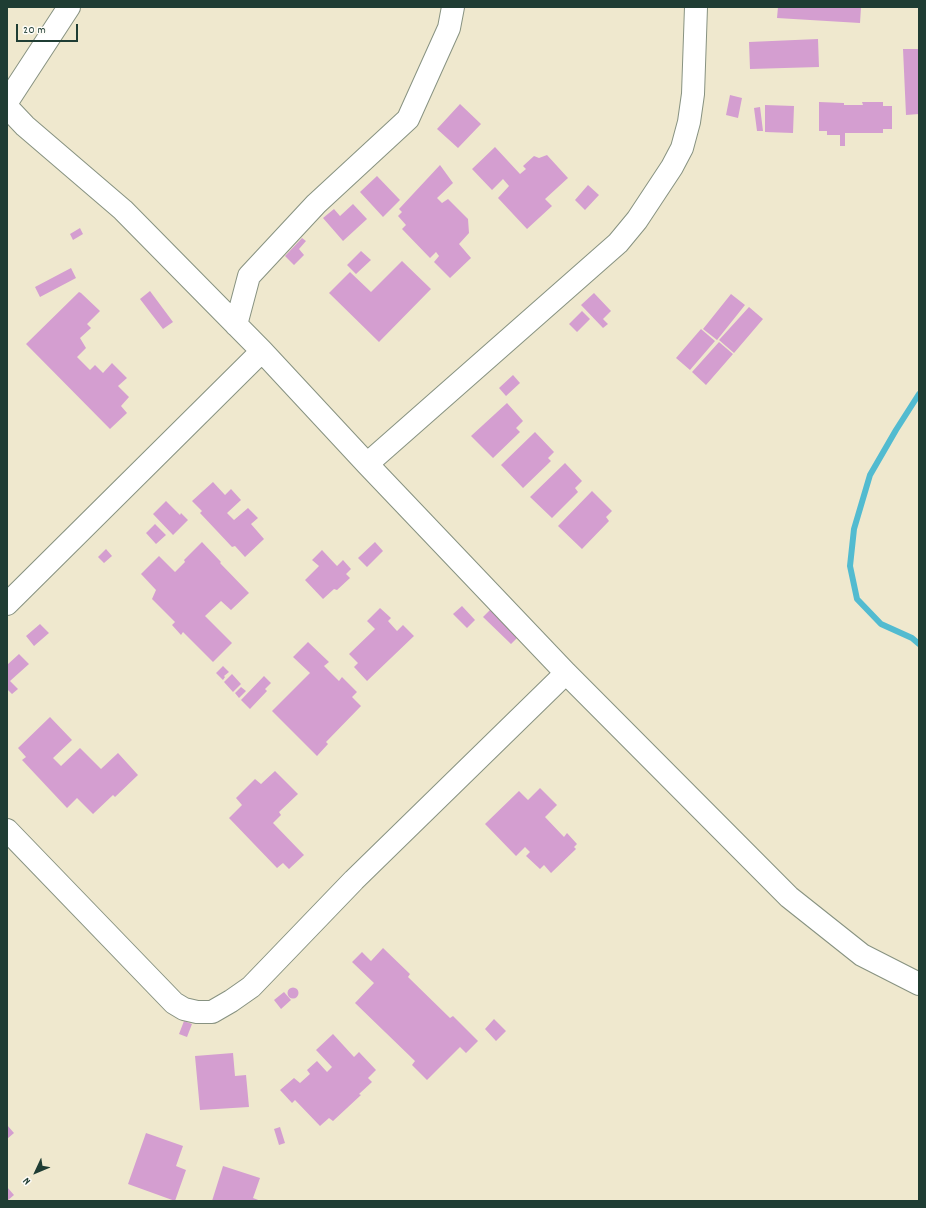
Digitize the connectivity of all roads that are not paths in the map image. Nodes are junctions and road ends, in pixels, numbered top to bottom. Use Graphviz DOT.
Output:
graph roads {
  1 [pos="69,7"];
  2 [pos="453,7"];
  3 [pos="696,7"];
  4 [pos="7,102"];
  5 [pos="7,107"];
  6 [pos="236,325"];
  7 [pos="262,351"];
  8 [pos="367,464"];
  9 [pos="7,604"];
  10 [pos="566,673"];
  11 [pos="7,830"];
  12 [pos="919,984"];
  1 -- 4 [label="street"];
  2 -- 6 [label="street"];
  3 -- 8 [label="street"];
  5 -- 6 [label="street"];
  6 -- 7 [label="street"];
  7 -- 8 [label="street"];
  7 -- 9 [label="street"];
  8 -- 10 [label="street"];
  10 -- 11 [label="street"];
  10 -- 12 [label="street"];
}
